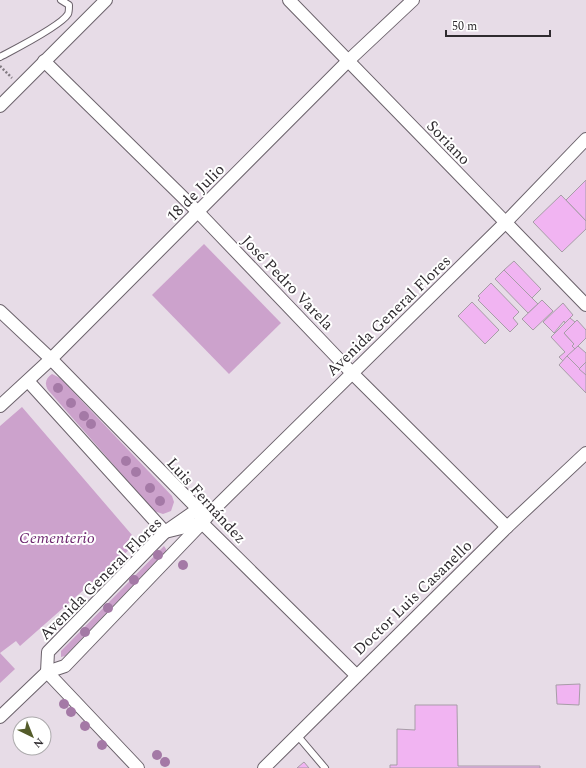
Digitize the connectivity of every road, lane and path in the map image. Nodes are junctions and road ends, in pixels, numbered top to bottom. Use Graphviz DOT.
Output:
graph roads {
  1 [pos="61,0"];
  2 [pos="106,0"];
  3 [pos="289,0"];
  4 [pos="412,0"];
  5 [pos="0,57"];
  6 [pos="349,60"];
  7 [pos="44,61"];
  8 [pos="0,65"];
  9 [pos="20,86"];
  10 [pos="0,106"];
  11 [pos="586,139"];
  12 [pos="198,212"];
  13 [pos="505,223"];
  14 [pos="586,305"];
  15 [pos="0,311"];
  16 [pos="51,359"];
  17 [pos="352,373"];
  18 [pos="28,381"];
  19 [pos="0,406"];
  20 [pos="586,453"];
  21 [pos="198,509"];
  22 [pos="211,512"];
  23 [pos="202,523"];
  24 [pos="507,527"];
  25 [pos="165,532"];
  26 [pos="47,672"];
  27 [pos="356,675"];
  28 [pos="0,717"];
  29 [pos="297,735"];
  30 [pos="138,768"];
  31 [pos="264,768"];
  32 [pos="325,768"];
  1 -- 5 [label="lane"];
  2 -- 7 [label="street"];
  3 -- 6 [label="street, Soriano"];
  4 -- 6 [label="street, 18 de Julio"];
  6 -- 12 [label="street, 18 de Julio"];
  6 -- 13 [label="street, Soriano"];
  7 -- 9 [label="street"];
  7 -- 12 [label="street, José Pedro Varela"];
  8 -- 9 [label="path"];
  9 -- 10 [label="street"];
  11 -- 13 [label="street, Avenida General Flores"];
  12 -- 16 [label="street, 18 de Julio"];
  12 -- 17 [label="street, José Pedro Varela"];
  13 -- 14 [label="street, Soriano"];
  13 -- 17 [label="street, Avenida General Flores"];
  15 -- 16 [label="street, Luis Fernández"];
  16 -- 18 [label="street, 18 de Julio"];
  16 -- 21 [label="street, Luis Fernández"];
  17 -- 22 [label="street, Avenida General Flores"];
  17 -- 24 [label="street, José Pedro Varela"];
  18 -- 19 [label="street, 18 de Julio"];
  18 -- 25 [label="street"];
  20 -- 24 [label="street, Doctor Luis Casanello"];
  21 -- 22 [label="street"];
  21 -- 23 [label="street, Luis Fernández"];
  21 -- 25 [label="street, Avenida General Flores"];
  22 -- 23 [label="street, Avenida General Flores"];
  23 -- 25 [label="street"];
  23 -- 26 [label="street, Avenida General Flores"];
  23 -- 27 [label="street, Luis Fernández"];
  24 -- 27 [label="street, Doctor Luis Casanello"];
  25 -- 26 [label="street, Avenida General Flores"];
  26 -- 28 [label="street, Avenida General Flores"];
  26 -- 30 [label="street"];
  27 -- 29 [label="street, Doctor Luis Casanello"];
  29 -- 31 [label="street, Doctor Luis Casanello"];
  29 -- 32 [label="lane"];
}
